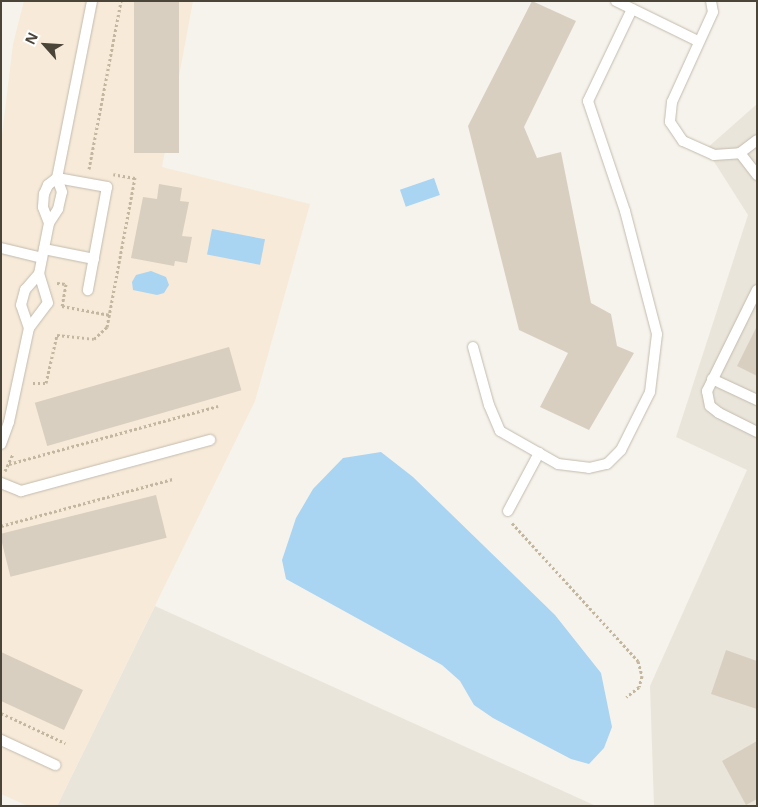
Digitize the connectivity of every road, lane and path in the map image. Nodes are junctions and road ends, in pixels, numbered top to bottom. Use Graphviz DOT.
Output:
graph roads {
  1 [pos="92,1"];
  2 [pos="121,1"];
  3 [pos="616,1"];
  4 [pos="711,1"];
  5 [pos="632,9"];
  6 [pos="698,41"];
  7 [pos="757,140"];
  8 [pos="740,153"];
  9 [pos="82,167"];
  10 [pos="89,169"];
  11 [pos="98,171"];
  12 [pos="108,172"];
  13 [pos="757,175"];
  14 [pos="57,178"];
  15 [pos="49,223"];
  16 [pos="1,248"];
  17 [pos="43,253"];
  18 [pos="94,259"];
  19 [pos="39,274"];
  20 [pos="52,282"];
  21 [pos="88,290"];
  22 [pos="757,290"];
  23 [pos="110,314"];
  24 [pos="29,328"];
  25 [pos="473,347"];
  26 [pos="712,379"];
  27 [pos="32,388"];
  28 [pos="757,400"];
  29 [pos="218,406"];
  30 [pos="757,432"];
  31 [pos="210,440"];
  32 [pos="1,444"];
  33 [pos="16,447"];
  34 [pos="539,453"];
  35 [pos="8,464"];
  36 [pos="3,479"];
  37 [pos="173,479"];
  38 [pos="508,511"];
  39 [pos="1,526"];
  40 [pos="626,698"];
  41 [pos="1,713"];
  42 [pos="1,740"];
  43 [pos="66,743"];
  44 [pos="55,766"];
  1 -- 14 [label="lane"];
  2 -- 10 [label="path"];
  3 -- 5 [label="lane"];
  4 -- 6 [label="lane"];
  5 -- 6 [label="lane"];
  5 -- 34 [label="lane"];
  6 -- 8 [label="lane"];
  7 -- 8 [label="lane"];
  8 -- 13 [label="lane"];
  9 -- 10 [label="path"];
  10 -- 11 [label="path"];
  12 -- 23 [label="path"];
  14 -- 15 [label="lane"];
  14 -- 15 [label="lane"];
  14 -- 18 [label="lane"];
  15 -- 17 [label="lane"];
  16 -- 17 [label="lane"];
  17 -- 18 [label="lane"];
  17 -- 19 [label="lane"];
  18 -- 21 [label="lane"];
  19 -- 24 [label="lane"];
  19 -- 24 [label="lane"];
  20 -- 23 [label="path"];
  22 -- 26 [label="lane"];
  23 -- 27 [label="path"];
  24 -- 32 [label="lane"];
  25 -- 34 [label="lane"];
  26 -- 28 [label="lane"];
  26 -- 30 [label="lane"];
  29 -- 35 [label="path"];
  31 -- 36 [label="lane"];
  33 -- 35 [label="path"];
  34 -- 38 [label="lane"];
  35 -- 36 [label="path"];
  37 -- 39 [label="path"];
  38 -- 40 [label="path"];
  41 -- 43 [label="path"];
  42 -- 44 [label="lane"];
}
